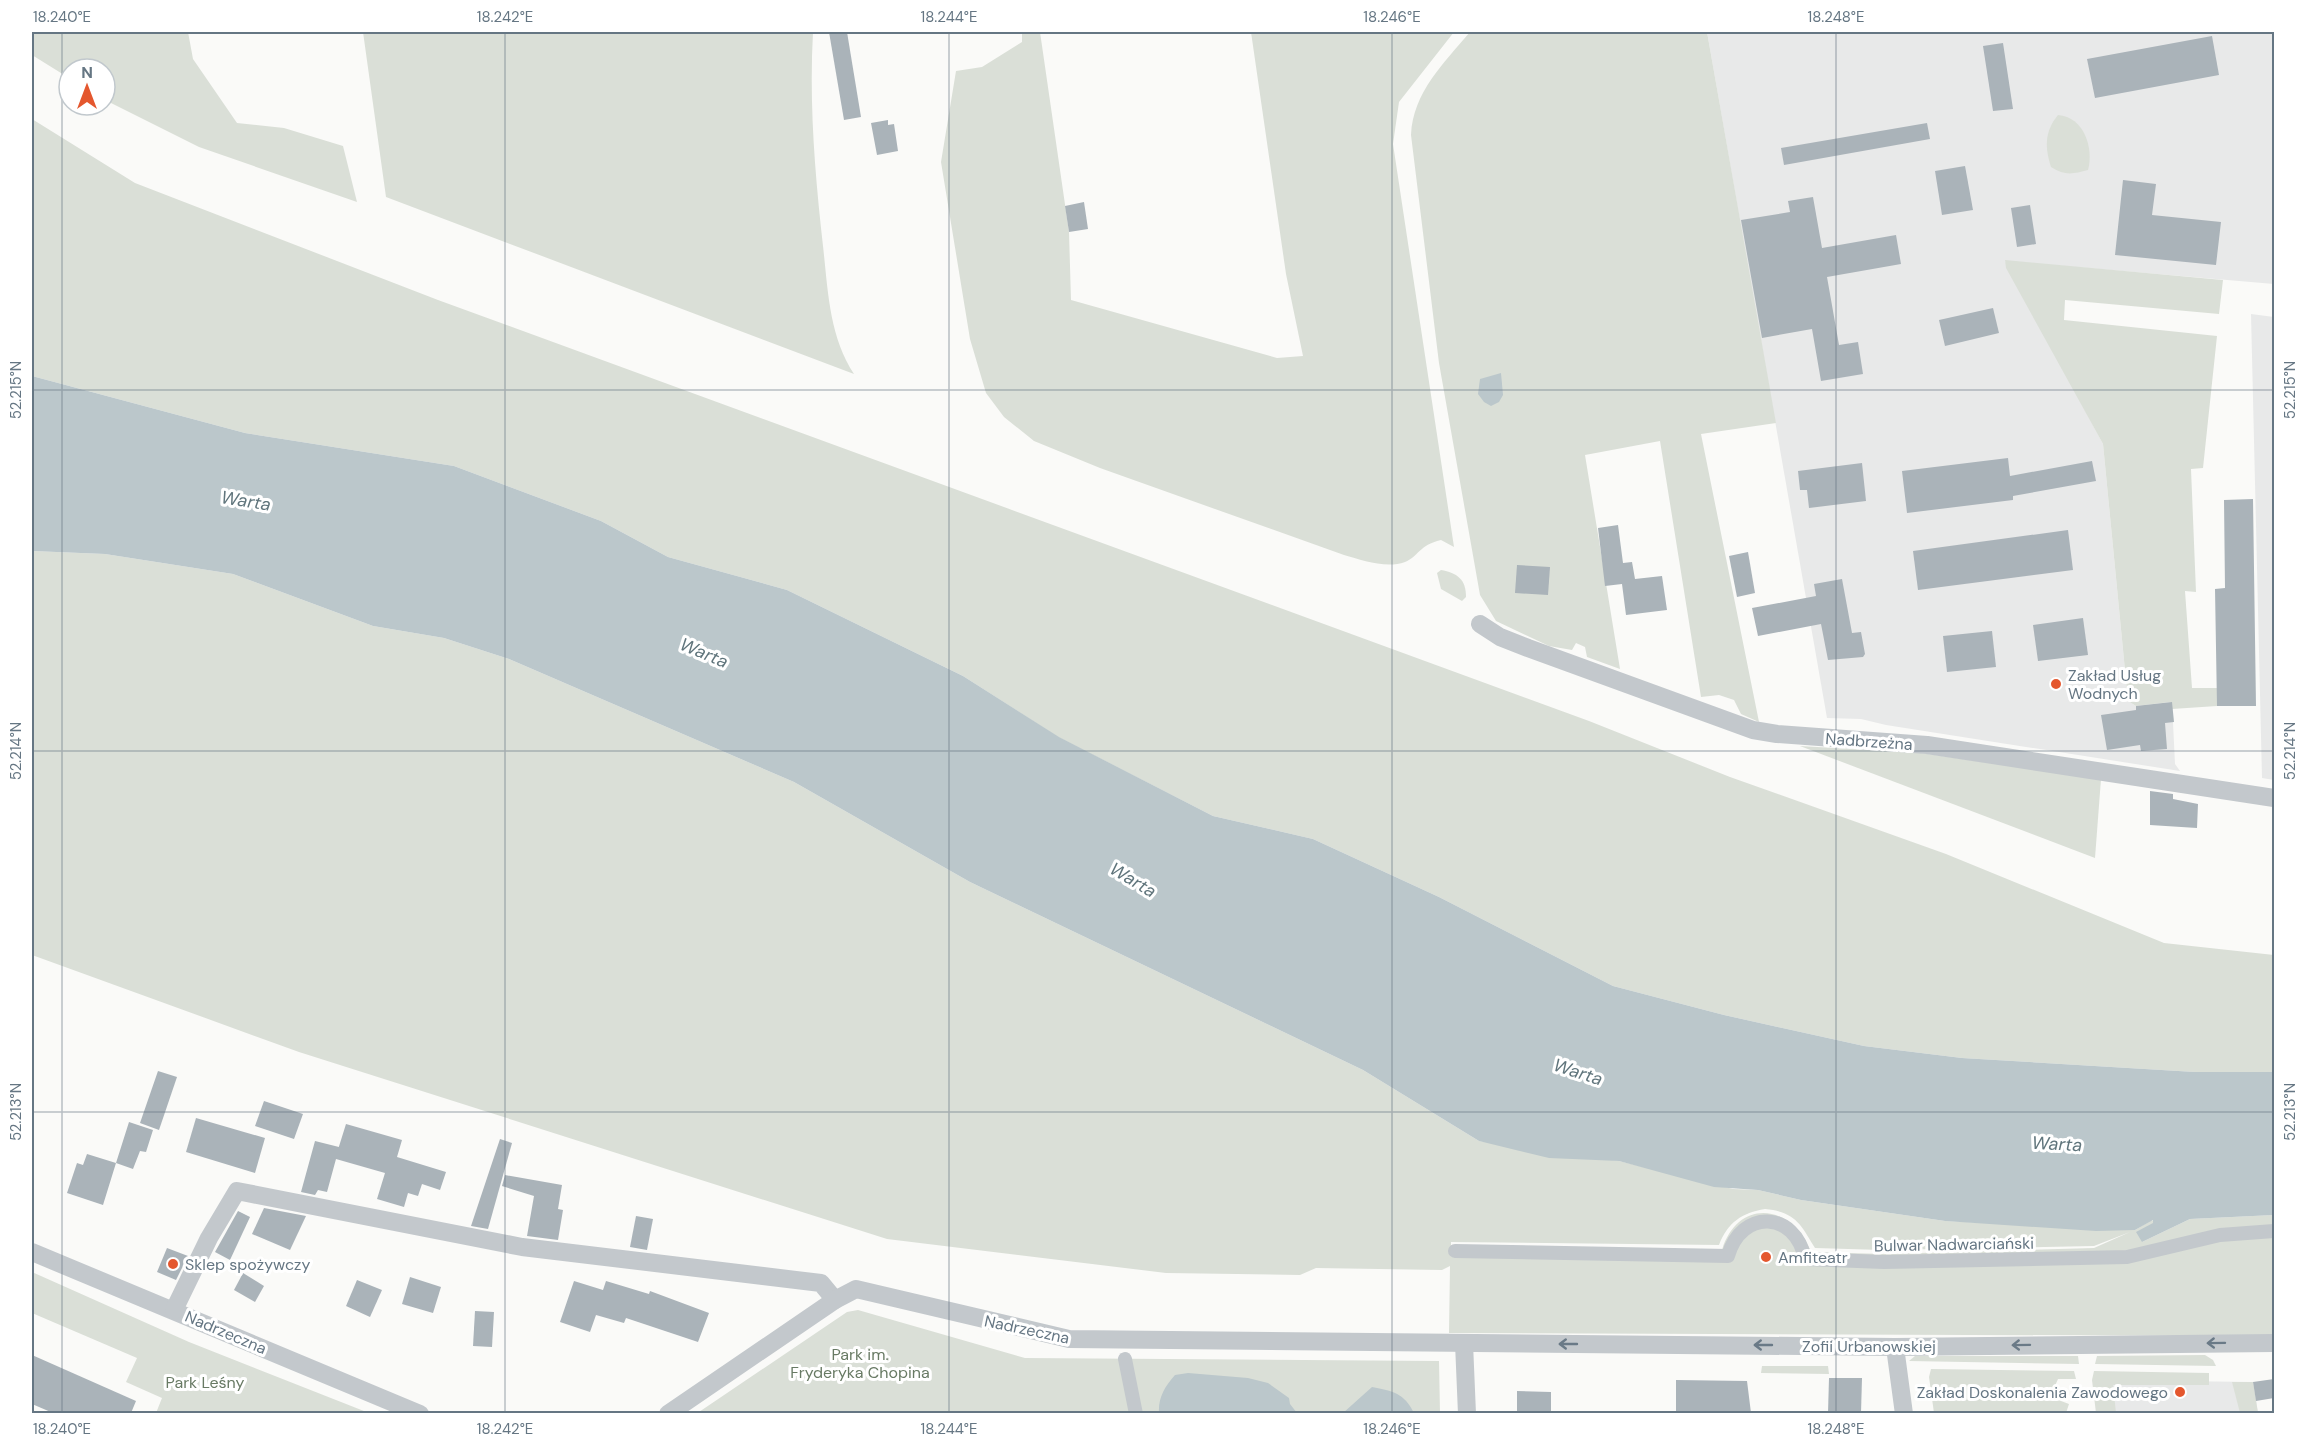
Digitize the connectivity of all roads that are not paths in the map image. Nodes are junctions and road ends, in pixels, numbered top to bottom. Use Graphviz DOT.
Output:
graph roads {
  1 [pos="1480,624"];
  2 [pos="2274,798"];
  3 [pos="2274,1231"];
  4 [pos="1455,1251"];
  5 [pos="32,1252"];
  6 [pos="835,1300"];
  7 [pos="174,1310"];
  8 [pos="1464,1343"];
  9 [pos="2274,1343"];
  10 [pos="1895,1347"];
  11 [pos="1125,1359"];
  12 [pos="420,1413"];
  13 [pos="668,1413"];
  14 [pos="1136,1413"];
  15 [pos="1467,1413"];
  16 [pos="1904,1413"];
  1 -- 2 [label="street, Nadbrzeżna"];
  3 -- 4 [label="street, Bulwar Nadwarciański"];
  5 -- 7 [label="street, Nadrzeczna"];
  6 -- 7 [label="street"];
  6 -- 8 [label="street, Nadrzeczna"];
  6 -- 13 [label="street, Nadrzeczna"];
  7 -- 12 [label="street, Nadrzeczna"];
  10 -- 8 [label="street, Zofii Urbanowskiej, one-way"];
  8 -- 15 [label="street"];
  9 -- 10 [label="street, Zofii Urbanowskiej, one-way"];
  10 -- 16 [label="street"];
  11 -- 14 [label="street"];
}
